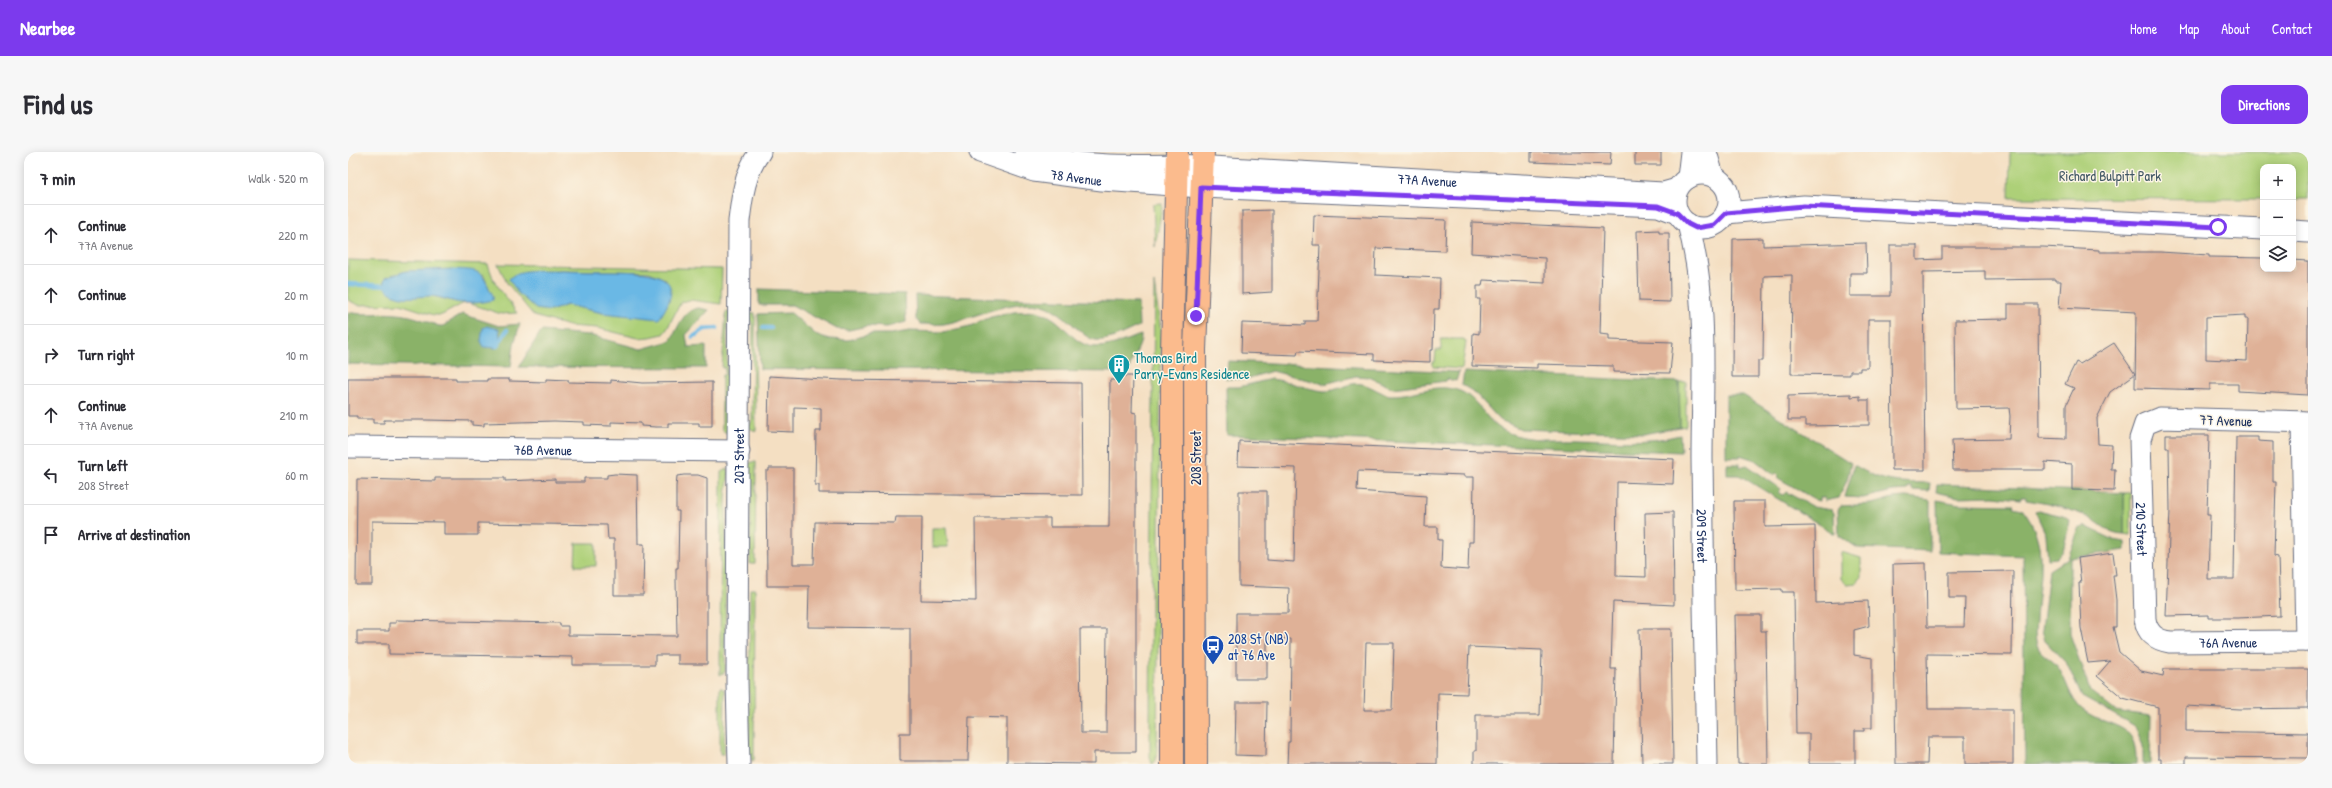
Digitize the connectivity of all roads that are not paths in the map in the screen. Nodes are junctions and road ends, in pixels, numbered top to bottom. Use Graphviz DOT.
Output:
graph roads {
  1 [pos="760,152"];
  2 [pos="980,152"];
  3 [pos="1026,152"];
  4 [pos="1691,152"];
  5 [pos="1706,152"];
  6 [pos="1176,167"];
  7 [pos="1202,169"];
  8 [pos="1682,183"];
  9 [pos="1720,183"];
  10 [pos="1804,206"];
  11 [pos="1683,219"];
  12 [pos="1720,219"];
  13 [pos="2260,229"];
  14 [pos="2296,231"];
  15 [pos="2308,232"];
  16 [pos="1702,307"];
  17 [pos="2305,422"];
  18 [pos="2145,424"];
  19 [pos="348,447"];
  20 [pos="739,451"];
  21 [pos="2151,633"];
  22 [pos="2307,641"];
  23 [pos="739,764"];
  24 [pos="1172,764"];
  25 [pos="1196,764"];
  26 [pos="1707,764"];
  1 -- 20 [label="street, 207 Street"];
  2 -- 6 [label="street, 78 Avenue"];
  3 -- 6 [label="street, 78 Avenue"];
  4 -- 8 [label="street"];
  5 -- 9 [label="street"];
  6 -- 7 [label="street, 77A Avenue"];
  6 -- 24 [label="main road, 208 Street"];
  7 -- 8 [label="street, 77A Avenue"];
  7 -- 11 [label="street, 77A Avenue"];
  7 -- 25 [label="main road, 208 Street"];
  8 -- 9 [label="street"];
  8 -- 11 [label="street"];
  9 -- 10 [label="street"];
  9 -- 12 [label="street"];
  10 -- 12 [label="street"];
  10 -- 13 [label="street"];
  11 -- 12 [label="street"];
  11 -- 16 [label="street, 209 Street"];
  12 -- 16 [label="street, 209 Street"];
  14 -- 15 [label="street"];
  16 -- 26 [label="street, 209 Street"];
  17 -- 18 [label="street, 77 Avenue"];
  17 -- 22 [label="street"];
  18 -- 21 [label="street, 210 Street"];
  19 -- 20 [label="street, 76B Avenue"];
  20 -- 23 [label="street, 207 Street"];
  21 -- 22 [label="street, 76A Avenue"];
}
